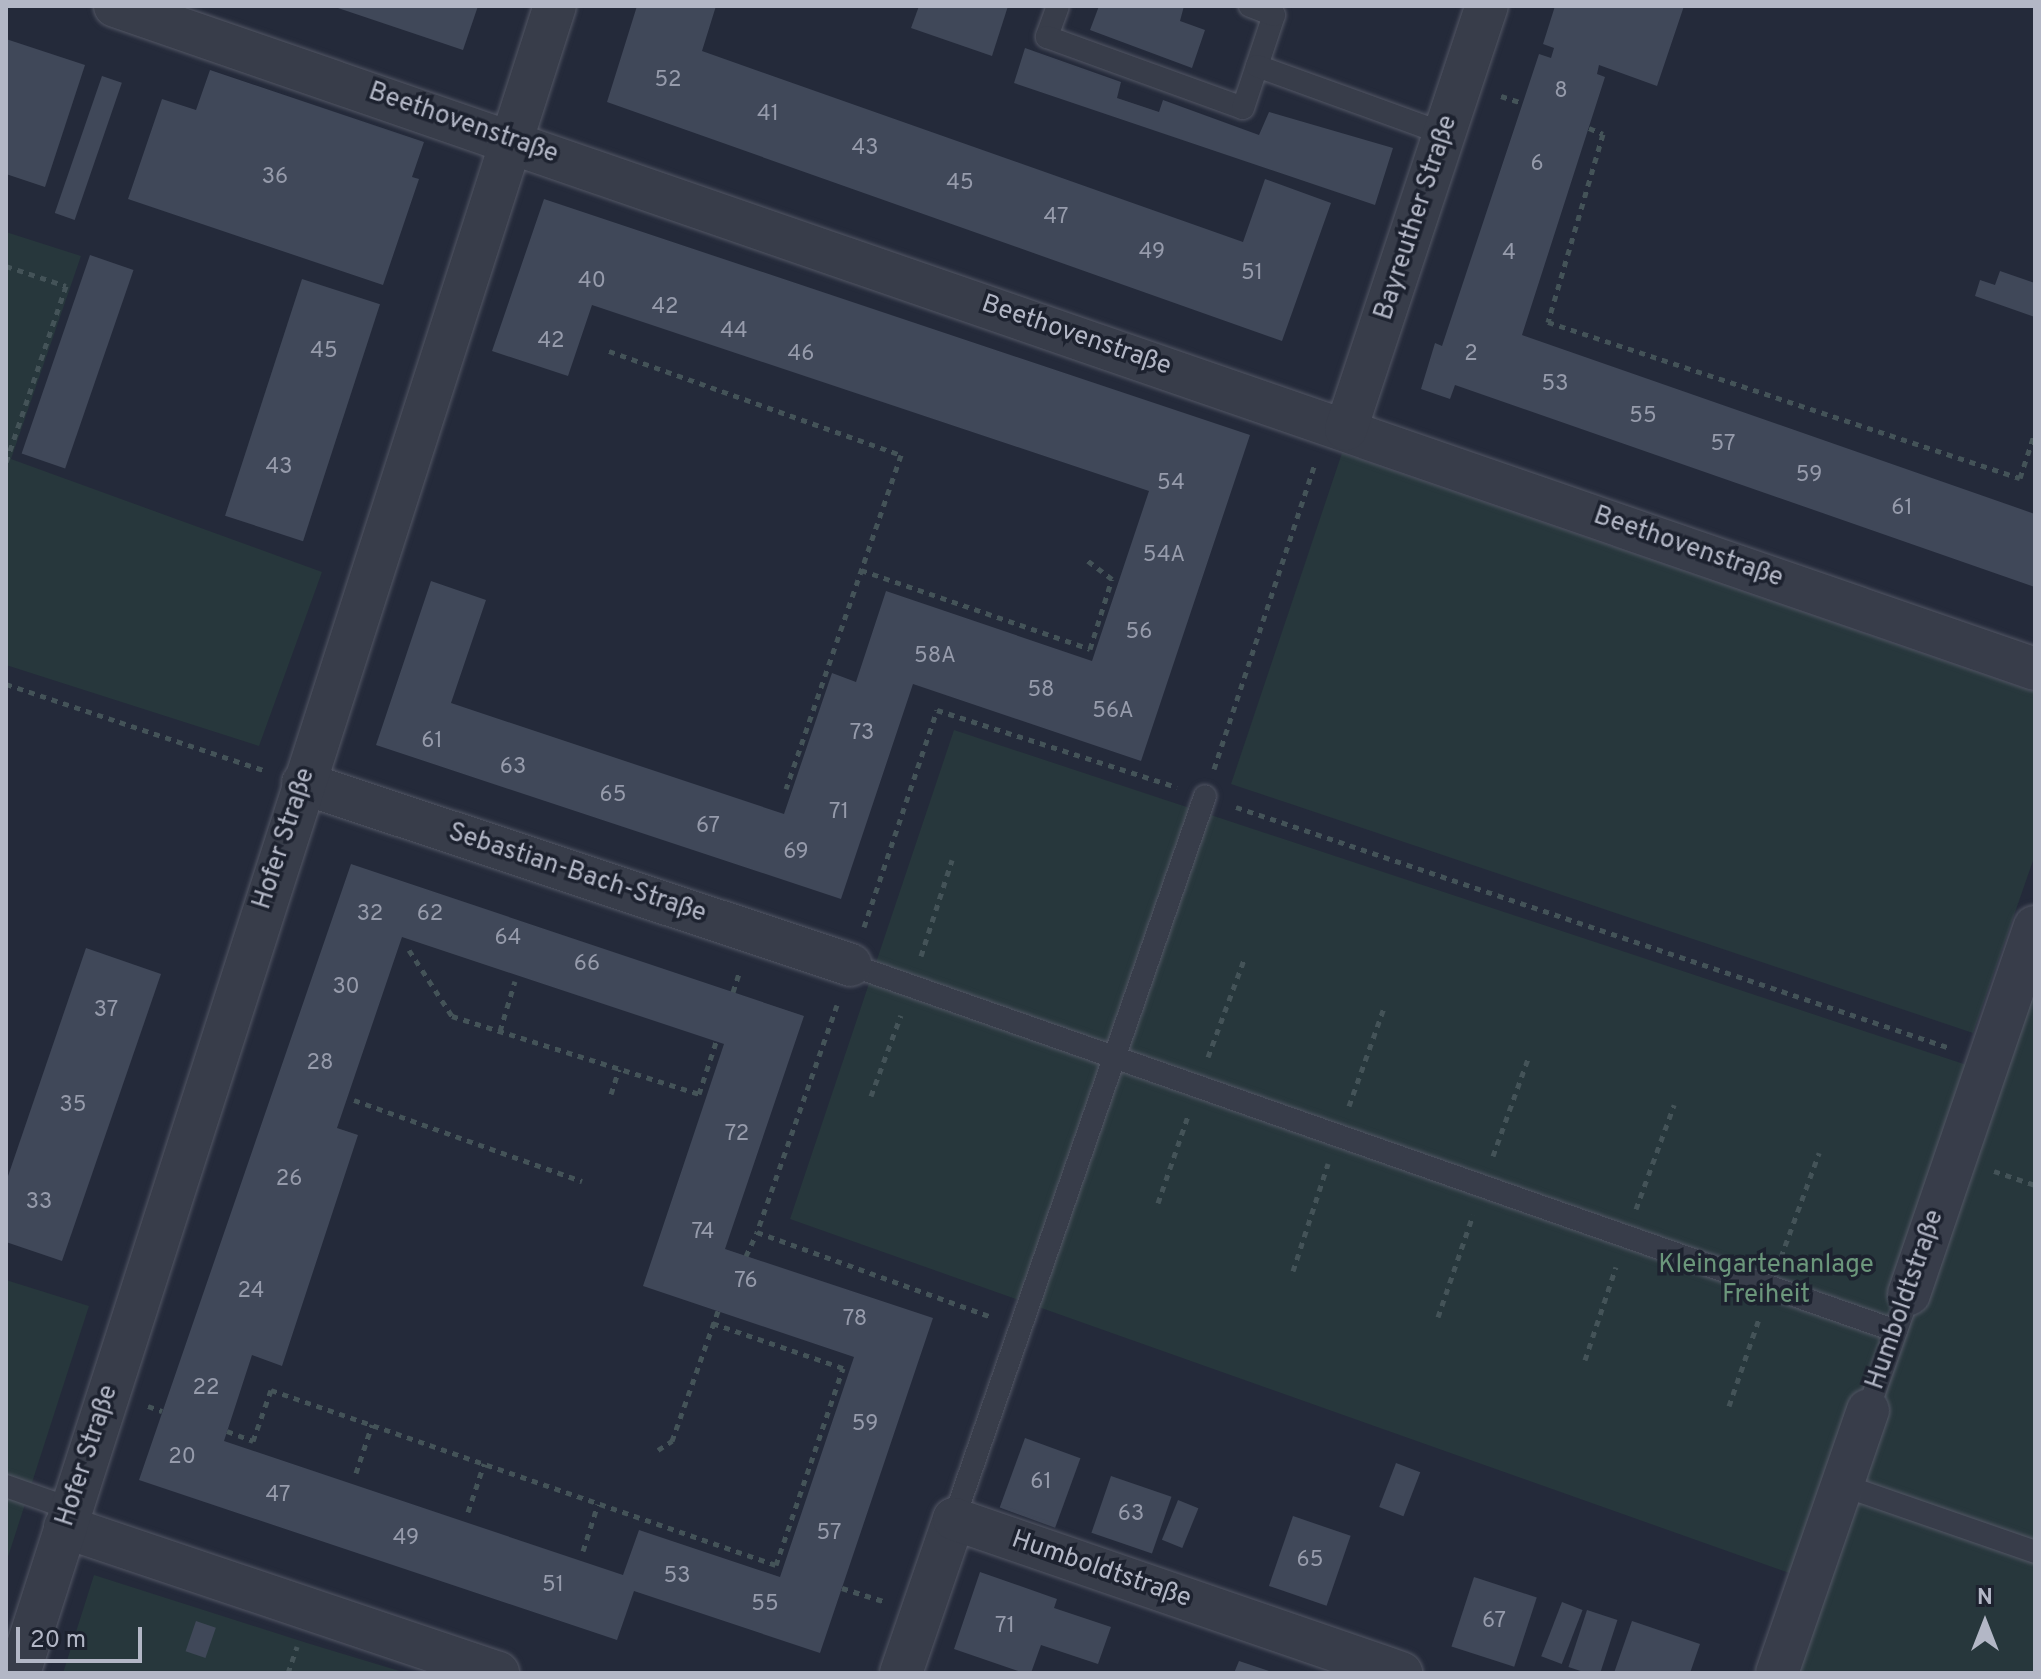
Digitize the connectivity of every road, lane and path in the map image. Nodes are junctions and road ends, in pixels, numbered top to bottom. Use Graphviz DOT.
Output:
graph roads {
  1 [pos="115,6"];
  2 [pos="555,6"];
  3 [pos="1058,6"];
  4 [pos="1250,6"];
  5 [pos="1487,6"];
  6 [pos="1257,66"];
  7 [pos="1589,128"];
  8 [pos="1445,134"];
  9 [pos="510,140"];
  10 [pos="6,266"];
  11 [pos="609,351"];
  12 [pos="1337,426"];
  13 [pos="2035,432"];
  14 [pos="6,462"];
  15 [pos="1087,560"];
  16 [pos="861,570"];
  17 [pos="2035,669"];
  18 [pos="6,684"];
  19 [pos="303,783"];
  20 [pos="786,789"];
  21 [pos="1205,796"];
  22 [pos="952,860"];
  23 [pos="2035,927"];
  24 [pos="409,950"];
  25 [pos="1245,957"];
  26 [pos="851,965"];
  27 [pos="515,981"];
  28 [pos="912,987"];
  29 [pos="1385,1005"];
  30 [pos="500,1031"];
  31 [pos="716,1042"];
  32 [pos="1529,1056"];
  33 [pos="1113,1058"];
  34 [pos="1989,1061"];
  35 [pos="619,1069"];
  36 [pos="1197,1086"];
  37 [pos="611,1094"];
  38 [pos="871,1096"];
  39 [pos="354,1100"];
  40 [pos="1674,1105"];
  41 [pos="1338,1136"];
  42 [pos="1819,1153"];
  43 [pos="582,1181"];
  44 [pos="1483,1187"];
  45 [pos="1158,1203"];
  46 [pos="757,1232"];
  47 [pos="1626,1237"];
  48 [pos="746,1256"];
  49 [pos="1293,1271"];
  50 [pos="1770,1287"];
  51 [pos="718,1311"];
  52 [pos="1902,1312"];
  53 [pos="1438,1317"];
  54 [pos="712,1323"];
  55 [pos="1017,1326"];
  56 [pos="1585,1360"];
  57 [pos="1729,1406"];
  58 [pos="1868,1410"];
  59 [pos="372,1425"];
  60 [pos="227,1431"];
  61 [pos="658,1450"];
  62 [pos="484,1464"];
  63 [pos="356,1473"];
  64 [pos="1842,1485"];
  65 [pos="6,1486"];
  66 [pos="598,1504"];
  67 [pos="468,1512"];
  68 [pos="68,1518"];
  69 [pos="954,1519"];
  70 [pos="583,1551"];
  71 [pos="2035,1552"];
  72 [pos="19,1673"];
  73 [pos="498,1673"];
  74 [pos="901,1673"];
  75 [pos="1401,1673"];
  76 [pos="1777,1673"];
  1 -- 9 [label="street, Beethovenstraße"];
  2 -- 9 [label="street, Hofer Straße"];
  3 -- 6 [label="lane"];
  4 -- 6 [label="lane"];
  5 -- 8 [label="street, Bayreuther Straße"];
  6 -- 8 [label="lane"];
  7 -- 13 [label="path"];
  8 -- 12 [label="street, Bayreuther Straße"];
  9 -- 12 [label="street, Beethovenstraße"];
  9 -- 19 [label="street, Hofer Straße"];
  10 -- 14 [label="path"];
  11 -- 16 [label="path"];
  12 -- 17 [label="street, Beethovenstraße"];
  12 -- 21 [label="path"];
  15 -- 16 [label="path"];
  16 -- 20 [label="path"];
  18 -- 19 [label="path"];
  19 -- 26 [label="street, Sebastian-Bach-Straße"];
  19 -- 68 [label="street, Hofer Straße"];
  21 -- 26 [label="path"];
  21 -- 33 [label="lane"];
  21 -- 34 [label="path"];
  22 -- 28 [label="path"];
  23 -- 34 [label="street, Humboldtstraße"];
  24 -- 30 [label="path"];
  25 -- 36 [label="path"];
  26 -- 28 [label="lane"];
  26 -- 46 [label="path"];
  27 -- 30 [label="path"];
  28 -- 33 [label="lane"];
  28 -- 38 [label="path"];
  29 -- 41 [label="path"];
  30 -- 35 [label="path"];
  31 -- 35 [label="path"];
  32 -- 44 [label="path"];
  33 -- 36 [label="lane"];
  33 -- 55 [label="lane"];
  34 -- 52 [label="street, Humboldtstraße"];
  35 -- 37 [label="path"];
  36 -- 41 [label="lane"];
  36 -- 45 [label="path"];
  39 -- 43 [label="path"];
  40 -- 47 [label="path"];
  41 -- 44 [label="lane"];
  41 -- 49 [label="path"];
  42 -- 50 [label="path"];
  44 -- 47 [label="lane"];
  44 -- 53 [label="path"];
  46 -- 48 [label="path"];
  46 -- 55 [label="path"];
  47 -- 50 [label="lane"];
  47 -- 56 [label="path"];
  50 -- 52 [label="lane"];
  50 -- 57 [label="path"];
  51 -- 54 [label="path"];
  52 -- 58 [label="lane, Humboldtstraße"];
  54 -- 61 [label="path"];
  54 -- 66 [label="path"];
  55 -- 69 [label="lane"];
  58 -- 64 [label="street, Humboldtstraße"];
  59 -- 60 [label="path"];
  59 -- 62 [label="path"];
  59 -- 63 [label="path"];
  62 -- 66 [label="path"];
  62 -- 67 [label="path"];
  64 -- 71 [label="lane"];
  64 -- 76 [label="street, Humboldtstraße"];
  65 -- 68 [label="lane"];
  66 -- 70 [label="path"];
  68 -- 72 [label="street, Hofer Straße"];
  68 -- 73 [label="street"];
  69 -- 74 [label="street"];
  69 -- 75 [label="street, Humboldtstraße"];
}
